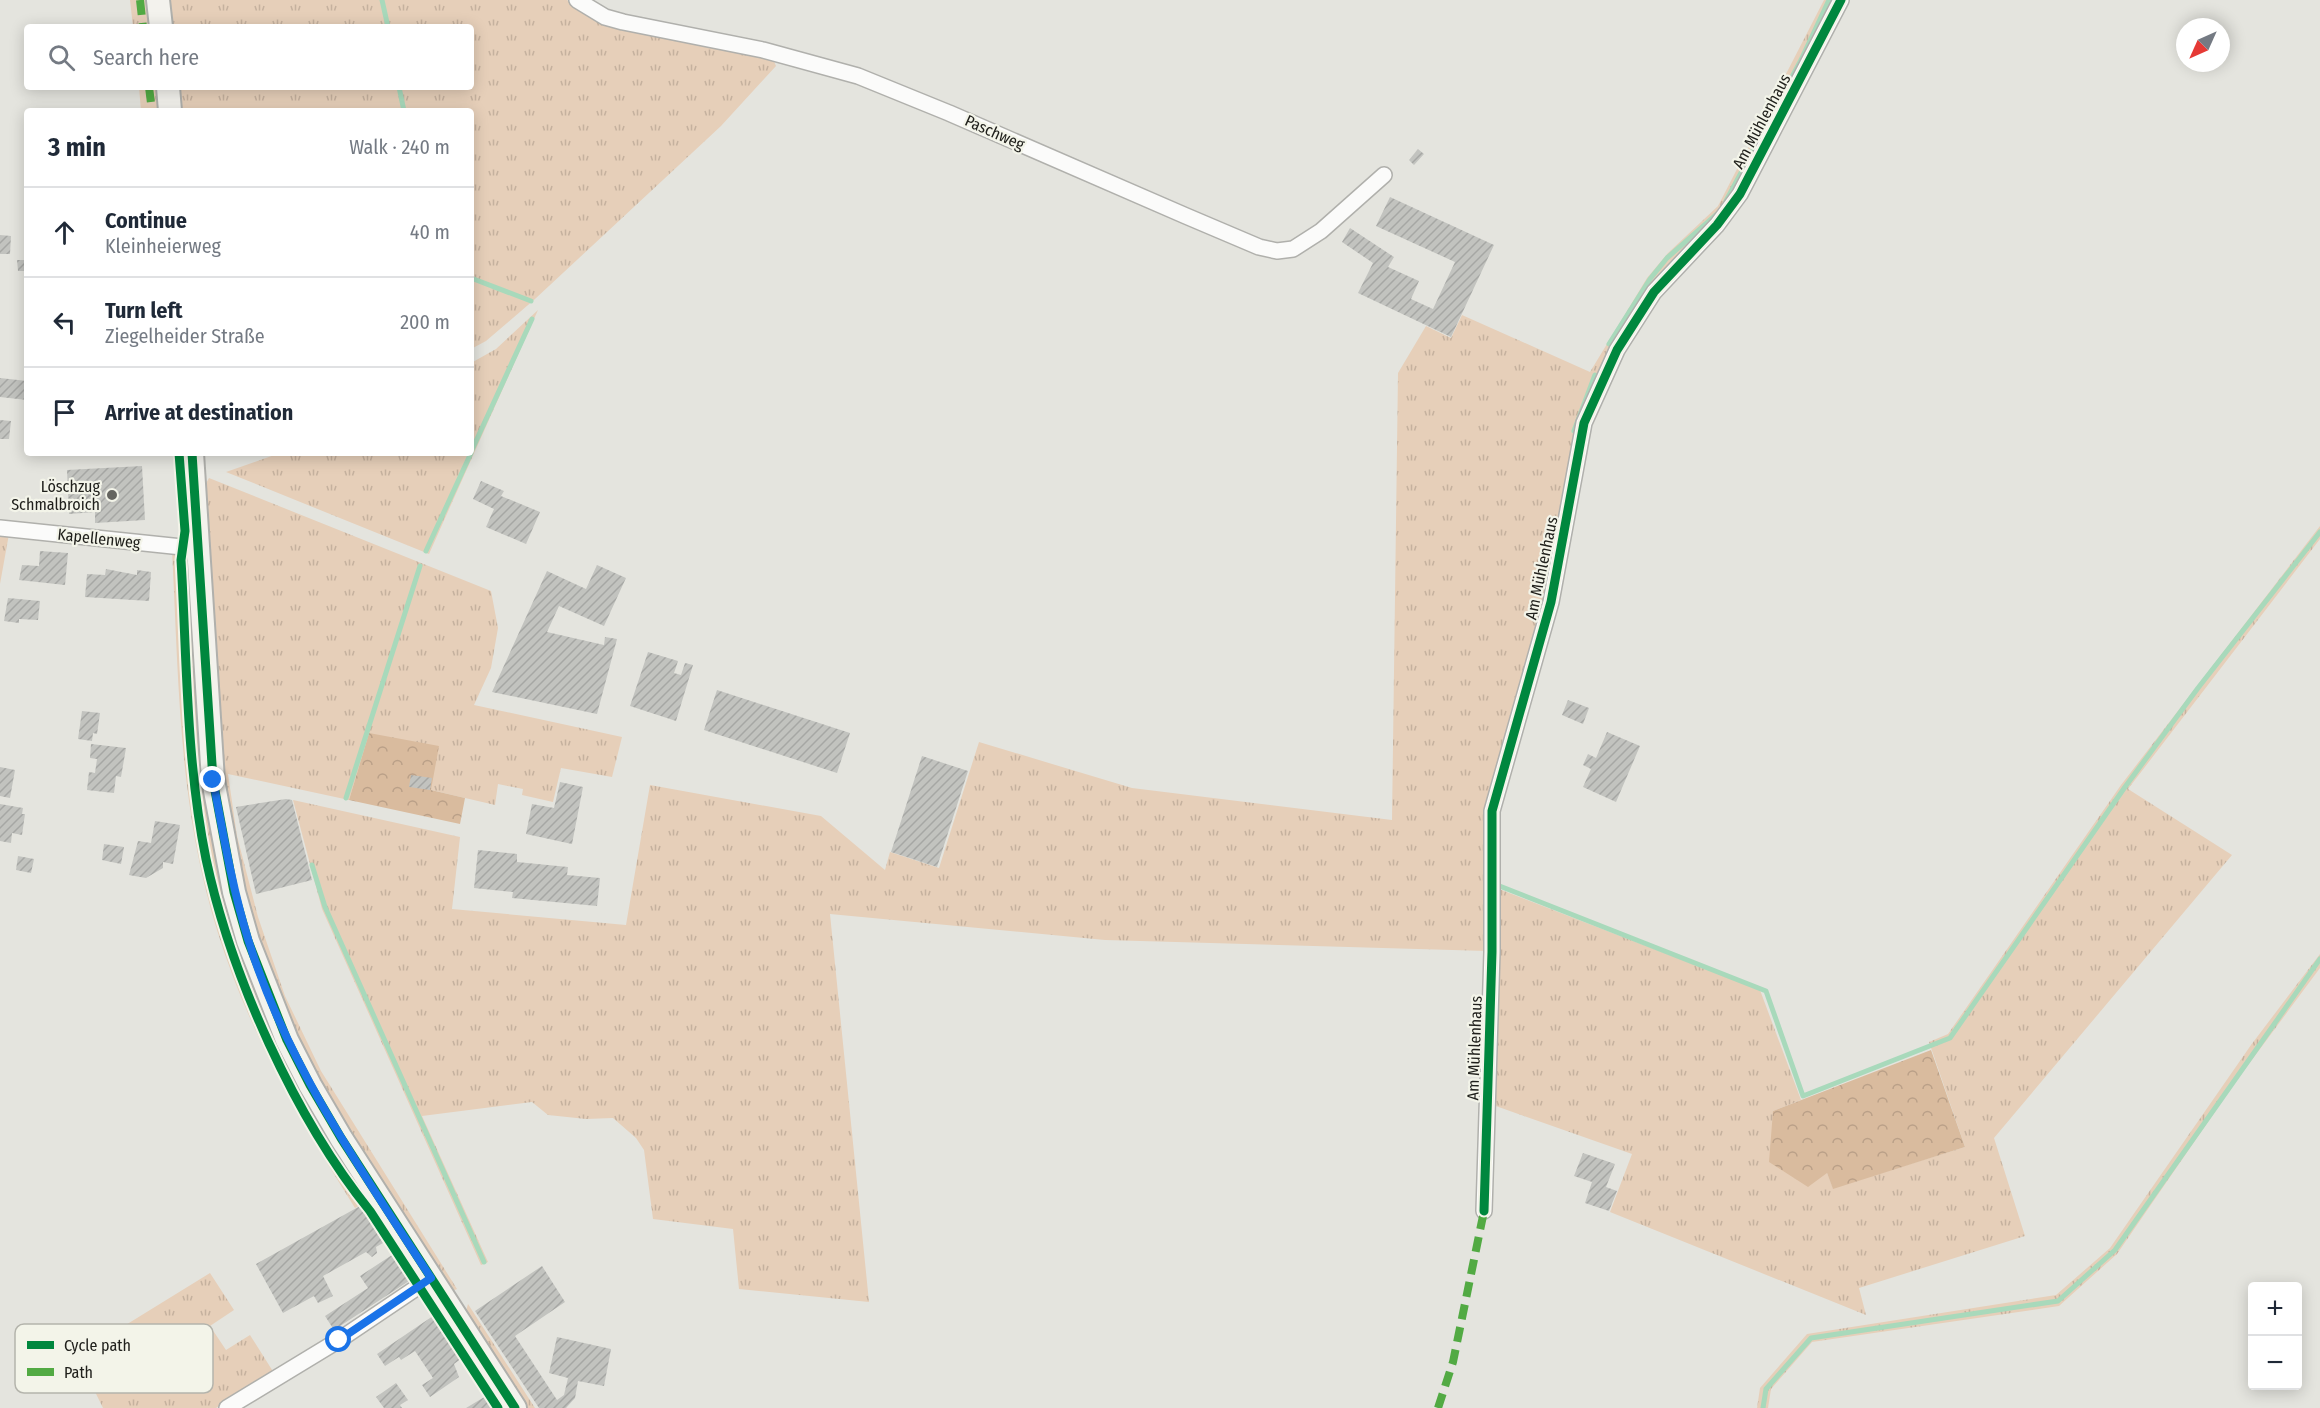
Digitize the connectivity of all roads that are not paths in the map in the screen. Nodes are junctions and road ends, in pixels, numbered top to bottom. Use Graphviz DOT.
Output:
graph roads {
  1 [pos="158,0"];
  2 [pos="577,0"];
  3 [pos="1841,0"];
  4 [pos="161,24"];
  5 [pos="168,90"];
  6 [pos="170,108"];
  7 [pos="1384,175"];
  8 [pos="192,456"];
  9 [pos="0,528"];
  10 [pos="198,546"];
  11 [pos="1485,1211"];
  12 [pos="431,1278"];
  13 [pos="227,1408"];
  14 [pos="514,1408"];
  1 -- 4 [label="street"];
  2 -- 7 [label="street, Paschweg"];
  3 -- 11 [label="street, Am Mühlenhaus"];
  5 -- 6 [label="street"];
  8 -- 10 [label="street"];
  9 -- 10 [label="street, Kapellenweg"];
  10 -- 12 [label="street"];
  12 -- 13 [label="street"];
  12 -- 14 [label="street"];
}
